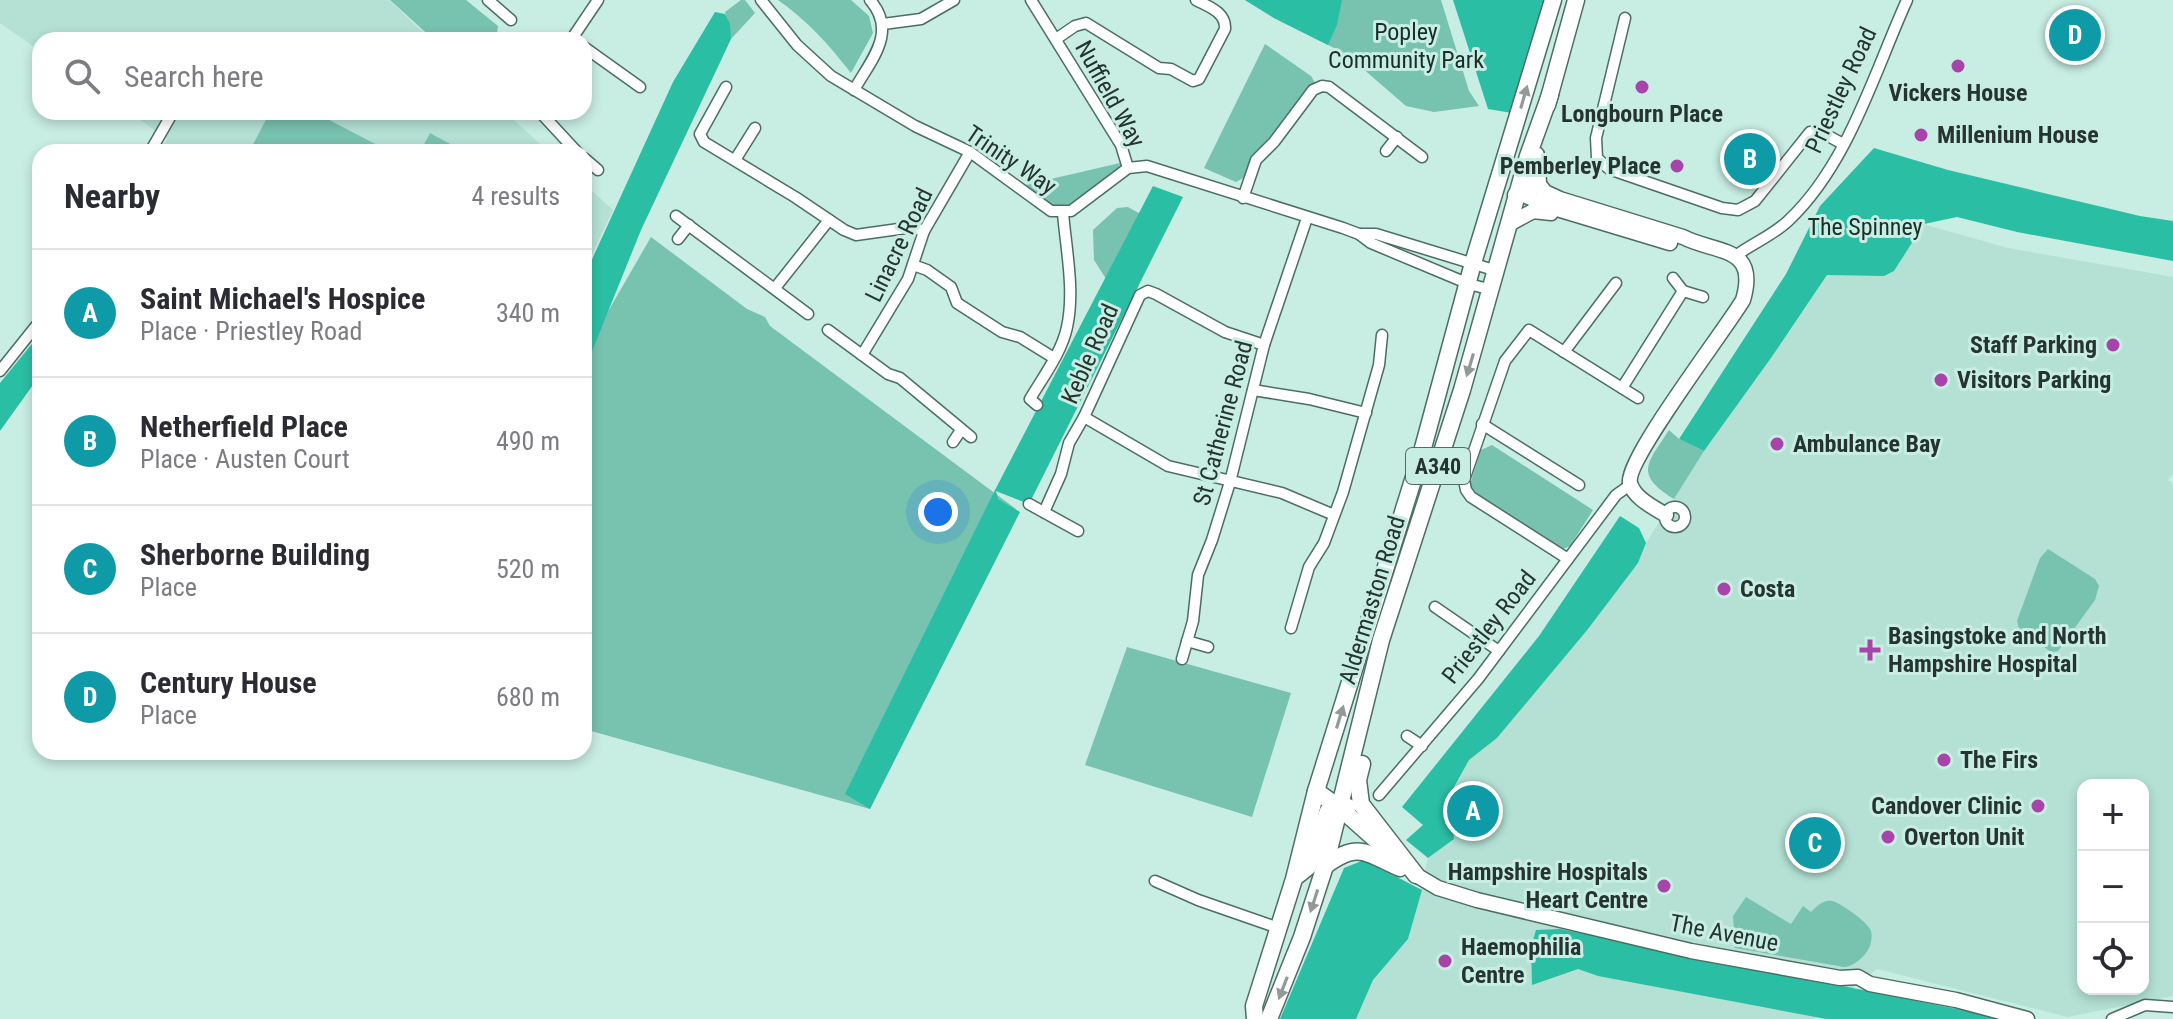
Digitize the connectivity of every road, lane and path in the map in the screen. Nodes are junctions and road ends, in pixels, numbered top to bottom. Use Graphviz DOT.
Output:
graph roads {
  1 [pos="488,0"];
  2 [pos="598,0"];
  3 [pos="761,0"];
  4 [pos="870,0"];
  5 [pos="954,0"];
  6 [pos="1031,0"];
  7 [pos="1196,0"];
  8 [pos="1553,0"];
  9 [pos="1576,0"];
  10 [pos="1907,0"];
  11 [pos="1625,18"];
  12 [pos="511,20"];
  13 [pos="883,24"];
  14 [pos="577,32"];
  15 [pos="1056,39"];
  16 [pos="592,53"];
  17 [pos="640,87"];
  18 [pos="726,87"];
  19 [pos="854,90"];
  20 [pos="1550,95"];
  21 [pos="165,120"];
  22 [pos="547,120"];
  23 [pos="755,128"];
  24 [pos="1397,137"];
  25 [pos="154,144"];
  26 [pos="570,144"];
  27 [pos="1843,144"];
  28 [pos="1386,151"];
  29 [pos="970,152"];
  30 [pos="1422,157"];
  31 [pos="735,160"];
  32 [pos="592,165"];
  33 [pos="1128,168"];
  34 [pos="598,170"];
  35 [pos="1501,172"];
  36 [pos="1538,183"];
  37 [pos="1519,193"];
  38 [pos="1243,198"];
  39 [pos="1063,213"];
  40 [pos="676,216"];
  41 [pos="1307,218"];
  42 [pos="829,220"];
  43 [pos="1511,223"];
  44 [pos="1606,224"];
  45 [pos="689,225"];
  46 [pos="924,231"];
  47 [pos="1359,234"];
  48 [pos="678,239"];
  49 [pos="1700,246"];
  50 [pos="1737,255"];
  51 [pos="1473,263"];
  52 [pos="913,265"];
  53 [pos="1497,271"];
  54 [pos="1673,278"];
  55 [pos="1616,283"];
  56 [pos="1469,284"];
  57 [pos="775,288"];
  58 [pos="1492,290"];
  59 [pos="1683,291"];
  60 [pos="1703,297"];
  61 [pos="808,314"];
  62 [pos="828,330"];
  63 [pos="32,331"];
  64 [pos="1382,335"];
  65 [pos="1264,345"];
  66 [pos="1564,352"];
  67 [pos="862,355"];
  68 [pos="1054,358"];
  69 [pos="0,371"];
  70 [pos="1622,388"];
  71 [pos="1253,390"];
  72 [pos="1638,398"];
  73 [pos="1037,405"];
  74 [pos="1366,413"];
  75 [pos="1084,417"];
  76 [pos="1482,424"];
  77 [pos="953,442"];
  78 [pos="1230,482"];
  79 [pos="1579,485"];
  80 [pos="1632,488"];
  81 [pos="1029,504"];
  82 [pos="1669,511"];
  83 [pos="1044,512"];
  84 [pos="1334,515"];
  85 [pos="1078,531"];
  86 [pos="1568,559"];
  87 [pos="1435,607"];
  88 [pos="1291,628"];
  89 [pos="1381,640"];
  90 [pos="1187,641"];
  91 [pos="1208,647"];
  92 [pos="1499,651"];
  93 [pos="1182,659"];
  94 [pos="1407,736"];
  95 [pos="1422,746"];
  96 [pos="1316,791"];
  97 [pos="1379,795"];
  98 [pos="1361,804"];
  99 [pos="1340,808"];
  100 [pos="1325,866"];
  101 [pos="1416,875"];
  102 [pos="1294,879"];
  103 [pos="1155,881"];
  104 [pos="1274,927"];
  105 [pos="1302,937"];
  106 [pos="2173,1007"];
  107 [pos="1255,1019"];
  108 [pos="1269,1019"];
  109 [pos="2027,1019"];
  110 [pos="2112,1019"];
  1 -- 12 [label="street"];
  2 -- 14 [label="street"];
  3 -- 19 [label="street, Trinity Way"];
  4 -- 13 [label="street"];
  5 -- 13 [label="street"];
  6 -- 15 [label="street, Nuffield Way"];
  7 -- 15 [label="street"];
  35 -- 8 [label="main road, Aldermaston Road / A340, one-way"];
  9 -- 20 [label="main road, Aldermaston Road / A340"];
  10 -- 27 [label="street, Priestley Road"];
  11 -- 27 [label="street"];
  13 -- 19 [label="street"];
  15 -- 33 [label="street, Nuffield Way"];
  16 -- 17 [label="street"];
  18 -- 31 [label="street"];
  19 -- 29 [label="street, Trinity Way"];
  20 -- 36 [label="main road, Aldermaston Road / A340"];
  20 -- 37 [label="main road, Aldermaston Road / A340"];
  21 -- 25 [label="street"];
  22 -- 26 [label="street"];
  23 -- 31 [label="street"];
  24 -- 28 [label="street"];
  24 -- 30 [label="street"];
  24 -- 38 [label="street"];
  27 -- 50 [label="street, Priestley Road"];
  29 -- 39 [label="street, Trinity Way"];
  29 -- 46 [label="street, Linacre Road"];
  31 -- 42 [label="street"];
  32 -- 34 [label="street"];
  33 -- 38 [label="street"];
  33 -- 39 [label="street, Trinity Way"];
  35 -- 37 [label="main road"];
  35 -- 51 [label="main road, Aldermaston Road / A340"];
  36 -- 37 [label="main road, Aldermaston Road / A340"];
  36 -- 49 [label="street"];
  37 -- 43 [label="main road, Aldermaston Road / A340"];
  37 -- 44 [label="street"];
  37 -- 51 [label="main road, Aldermaston Road / A340"];
  38 -- 41 [label="street"];
  39 -- 68 [label="street"];
  40 -- 45 [label="street"];
  41 -- 47 [label="street"];
  41 -- 65 [label="street, St Catherine Road"];
  42 -- 46 [label="street"];
  42 -- 57 [label="street"];
  43 -- 44 [label="street"];
  43 -- 53 [label="main road, Aldermaston Road / A340"];
  44 -- 49 [label="street"];
  45 -- 48 [label="street"];
  45 -- 57 [label="street"];
  46 -- 52 [label="street, Linacre Road"];
  47 -- 51 [label="street"];
  47 -- 56 [label="street"];
  49 -- 50 [label="street"];
  50 -- 80 [label="street, Priestley Road"];
  51 -- 53 [label="street"];
  51 -- 56 [label="main road, Aldermaston Road / A340"];
  52 -- 67 [label="street, Linacre Road"];
  52 -- 68 [label="street"];
  53 -- 58 [label="main road, Aldermaston Road / A340"];
  54 -- 59 [label="street"];
  55 -- 66 [label="street"];
  56 -- 58 [label="street"];
  96 -- 56 [label="main road, Aldermaston Road / A340, one-way"];
  57 -- 61 [label="street"];
  58 -- 89 [label="main road, Aldermaston Road / A340, one-way"];
  59 -- 60 [label="street"];
  59 -- 70 [label="street"];
  62 -- 67 [label="street"];
  63 -- 69 [label="street"];
  64 -- 74 [label="street"];
  65 -- 71 [label="street, St Catherine Road"];
  65 -- 75 [label="street, Keble Road"];
  66 -- 70 [label="street"];
  66 -- 76 [label="street"];
  67 -- 77 [label="street"];
  68 -- 73 [label="street"];
  70 -- 72 [label="street"];
  71 -- 74 [label="street"];
  71 -- 78 [label="street, St Catherine Road"];
  74 -- 84 [label="street"];
  75 -- 78 [label="street"];
  75 -- 83 [label="street, Keble Road"];
  76 -- 79 [label="street"];
  76 -- 86 [label="street"];
  78 -- 84 [label="street"];
  78 -- 90 [label="street, St Catherine Road"];
  80 -- 82 [label="street"];
  80 -- 86 [label="street, Priestley Road"];
  81 -- 83 [label="street"];
  83 -- 85 [label="street"];
  84 -- 88 [label="street"];
  86 -- 92 [label="street, Priestley Road"];
  87 -- 92 [label="street"];
  89 -- 98 [label="main road, A340"];
  89 -- 99 [label="main road, Aldermaston Road / A340"];
  90 -- 91 [label="street"];
  90 -- 93 [label="street, St Catherine Road"];
  92 -- 95 [label="street, Priestley Road"];
  94 -- 95 [label="street"];
  95 -- 97 [label="street, Priestley Road"];
  96 -- 99 [label="main road"];
  96 -- 102 [label="main road, Aldermaston Road / A340"];
  98 -- 99 [label="main road"];
  98 -- 101 [label="main road"];
  99 -- 100 [label="main road, Aldermaston Road / A340"];
  99 -- 101 [label="main road"];
  99 -- 102 [label="main road, A340"];
  100 -- 101 [label="main road"];
  100 -- 105 [label="main road, Aldermaston Road / A340, one-way"];
  101 -- 109 [label="street, The Avenue"];
  102 -- 104 [label="main road, Aldermaston Road / A340"];
  103 -- 104 [label="street"];
  104 -- 105 [label="main road"];
  104 -- 107 [label="main road, Aldermaston Road / A340"];
  105 -- 108 [label="main road, Aldermaston Road / A340, one-way"];
  106 -- 110 [label="street"];
}
